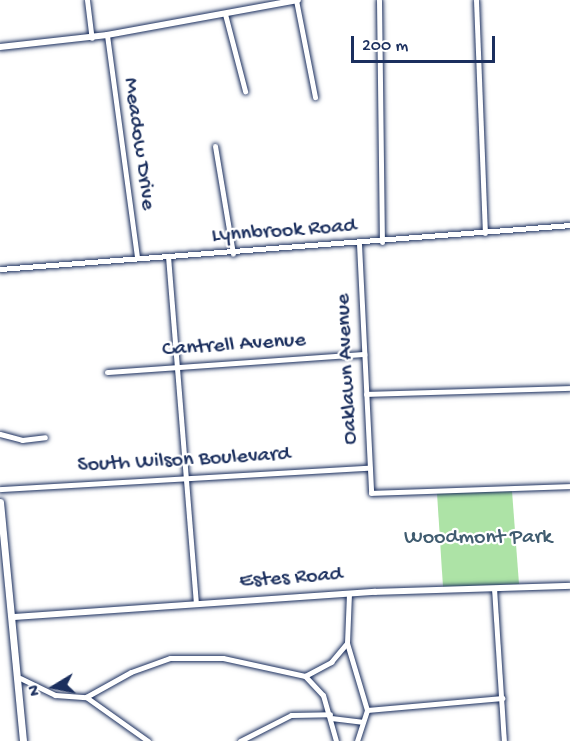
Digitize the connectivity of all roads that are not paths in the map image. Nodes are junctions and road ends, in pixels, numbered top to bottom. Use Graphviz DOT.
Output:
graph roads {
  1 [pos="87,0"];
  2 [pos="297,0"];
  3 [pos="378,0"];
  4 [pos="476,0"];
  5 [pos="225,14"];
  6 [pos="107,35"];
  7 [pos="92,38"];
  8 [pos="0,47"];
  9 [pos="245,92"];
  10 [pos="315,97"];
  11 [pos="215,146"];
  12 [pos="570,225"];
  13 [pos="485,233"];
  14 [pos="382,242"];
  15 [pos="359,244"];
  16 [pos="233,253"];
  17 [pos="168,256"];
  18 [pos="137,257"];
  19 [pos="0,269"];
  20 [pos="364,354"];
  21 [pos="177,367"];
  22 [pos="107,372"];
  23 [pos="570,388"];
  24 [pos="366,394"];
  25 [pos="0,434"];
  26 [pos="45,437"];
  27 [pos="369,468"];
  28 [pos="186,477"];
  29 [pos="570,486"];
  30 [pos="0,489"];
  31 [pos="0,502"];
  32 [pos="570,586"];
  33 [pos="494,588"];
  34 [pos="349,594"];
  35 [pos="196,604"];
  36 [pos="14,617"];
  37 [pos="346,643"];
  38 [pos="305,676"];
  39 [pos="20,678"];
  40 [pos="86,697"];
  41 [pos="502,698"];
  42 [pos="367,710"];
  43 [pos="331,716"];
  44 [pos="362,722"];
  45 [pos="23,741"];
  46 [pos="148,741"];
  47 [pos="240,741"];
  48 [pos="336,741"];
  49 [pos="357,741"];
  50 [pos="504,741"];
  1 -- 7 [label="street"];
  2 -- 5 [label="street"];
  2 -- 10 [label="street"];
  3 -- 14 [label="street"];
  4 -- 13 [label="street"];
  5 -- 6 [label="street"];
  5 -- 9 [label="street"];
  6 -- 7 [label="street"];
  6 -- 18 [label="street, Meadow Drive"];
  7 -- 8 [label="street"];
  11 -- 16 [label="street"];
  12 -- 13 [label="street, Lynnbrook Road"];
  13 -- 14 [label="street, Lynnbrook Road"];
  14 -- 15 [label="street, Lynnbrook Road"];
  15 -- 16 [label="street, Lynnbrook Road"];
  15 -- 20 [label="street, Oaklawn Avenue"];
  16 -- 17 [label="street, Lynnbrook Road"];
  17 -- 18 [label="street, Lynnbrook Road"];
  17 -- 21 [label="street"];
  18 -- 19 [label="street, Lynnbrook Road"];
  20 -- 21 [label="street, Cantrell Avenue"];
  20 -- 24 [label="street, Oaklawn Avenue"];
  21 -- 22 [label="street, Cantrell Avenue"];
  21 -- 28 [label="street"];
  23 -- 24 [label="street"];
  24 -- 27 [label="street, Oaklawn Avenue"];
  25 -- 26 [label="street"];
  27 -- 28 [label="street, South Wilson Boulevard"];
  27 -- 29 [label="street, Oaklawn Avenue"];
  28 -- 30 [label="street, South Wilson Boulevard"];
  28 -- 35 [label="street"];
  31 -- 36 [label="main road"];
  32 -- 33 [label="street, Estes Road"];
  33 -- 34 [label="street, Estes Road"];
  33 -- 41 [label="street"];
  34 -- 35 [label="street, Estes Road"];
  34 -- 37 [label="street"];
  35 -- 36 [label="street, Estes Road"];
  36 -- 39 [label="main road"];
  37 -- 38 [label="street"];
  37 -- 42 [label="street"];
  38 -- 40 [label="street"];
  38 -- 43 [label="street"];
  39 -- 40 [label="street"];
  39 -- 45 [label="main road"];
  40 -- 46 [label="street"];
  41 -- 42 [label="street"];
  41 -- 50 [label="street"];
  42 -- 44 [label="street"];
  43 -- 44 [label="street"];
  43 -- 47 [label="street"];
  43 -- 48 [label="street"];
  44 -- 49 [label="street"];
}
